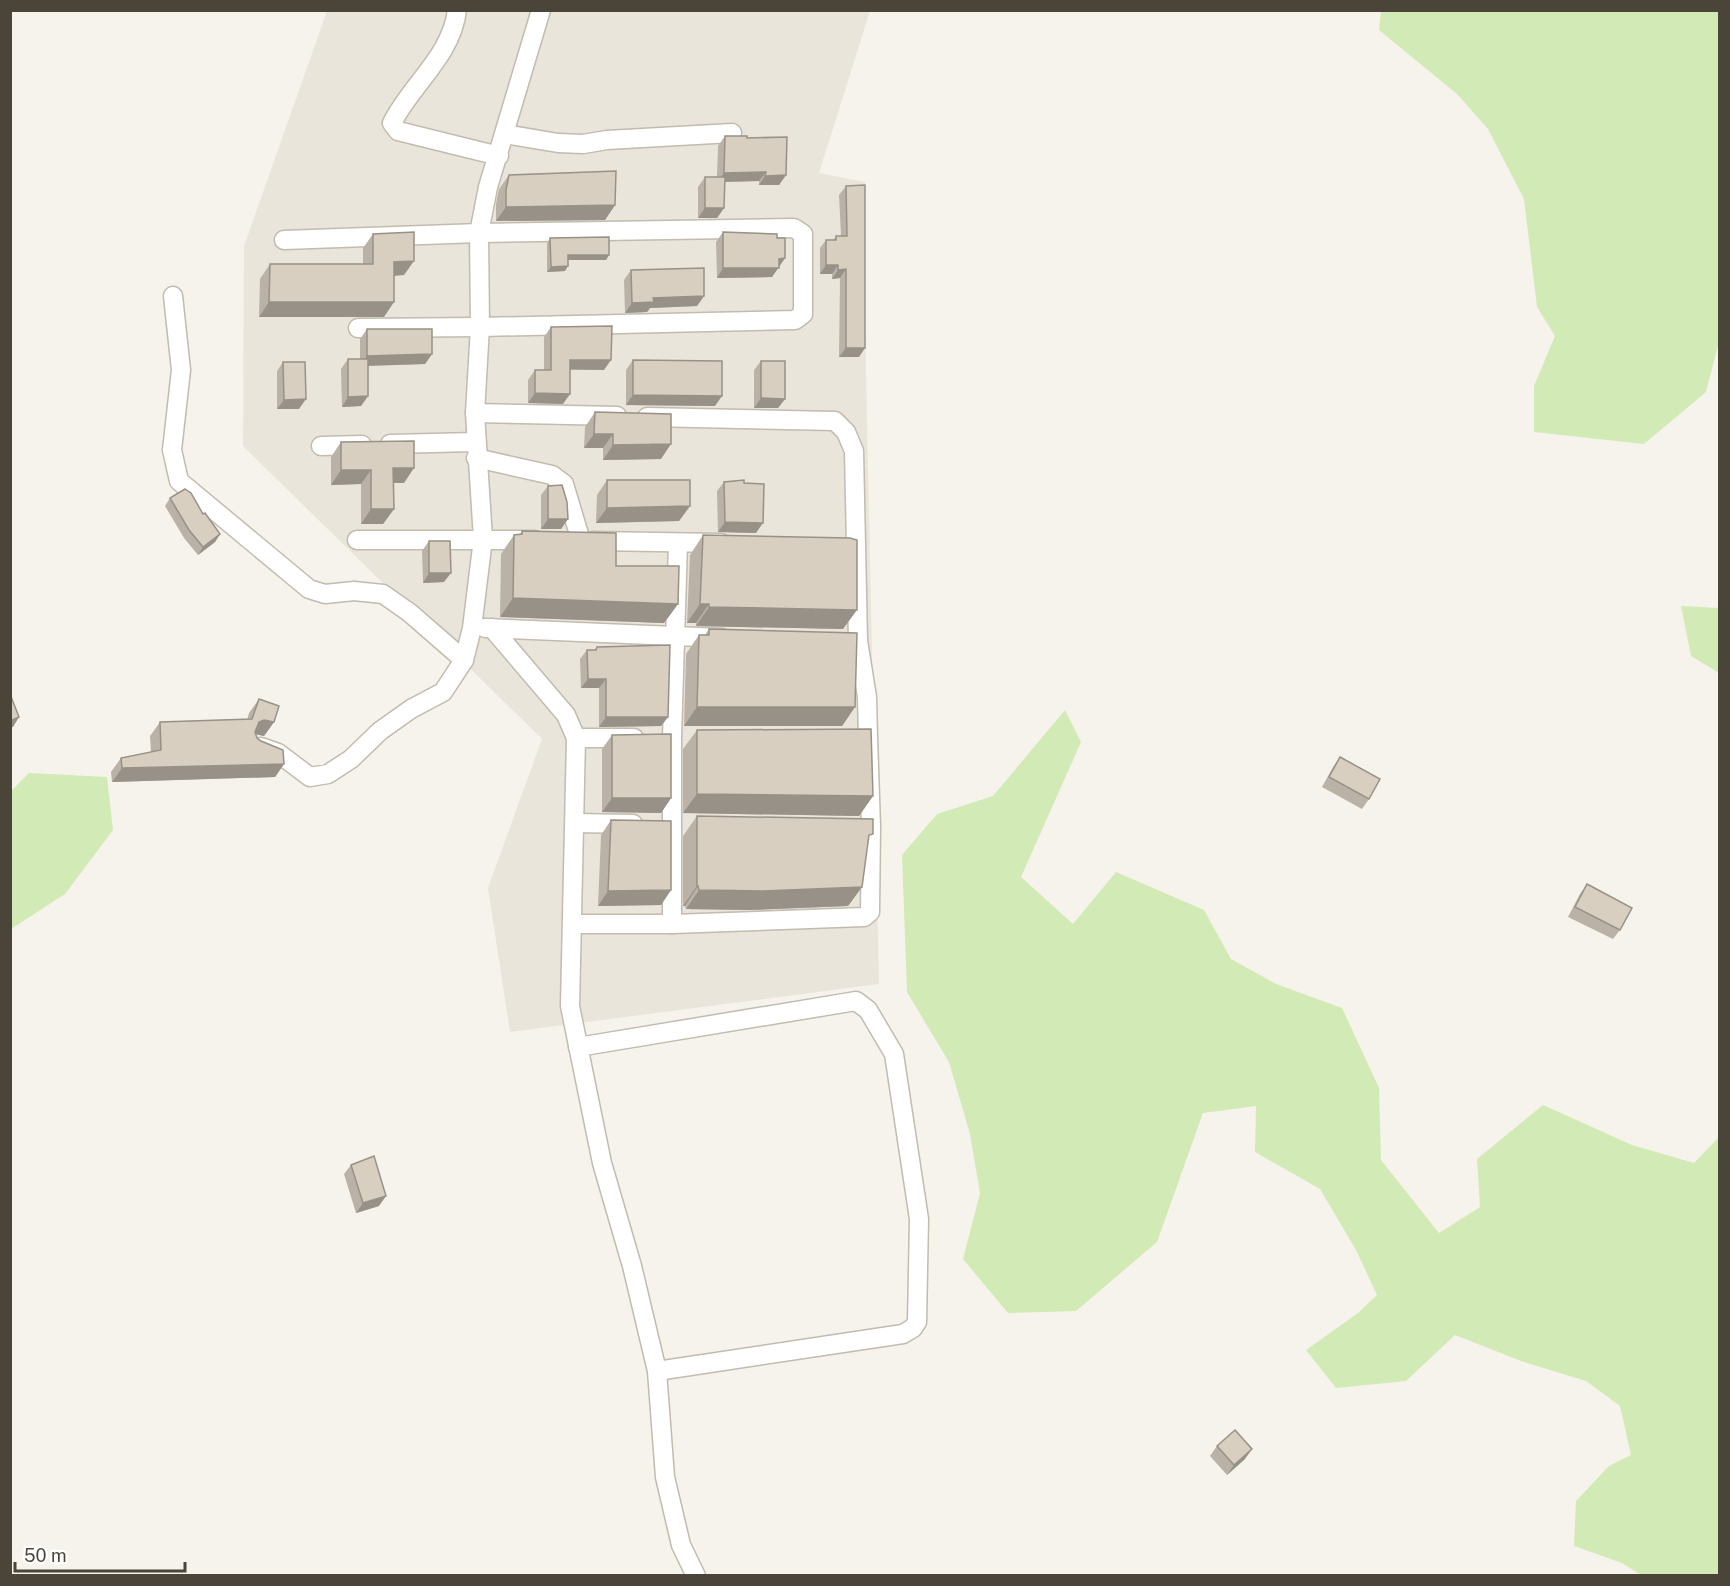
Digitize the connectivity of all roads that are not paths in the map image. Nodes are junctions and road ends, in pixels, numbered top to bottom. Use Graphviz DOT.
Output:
graph roads {
  1 [pos="457,10"];
  2 [pos="541,10"];
  3 [pos="732,133"];
  4 [pos="505,134"];
  5 [pos="499,156"];
  6 [pos="479,233"];
  7 [pos="284,240"];
  8 [pos="173,296"];
  9 [pos="480,327"];
  10 [pos="358,328"];
  11 [pos="475,413"];
  12 [pos="321,446"];
  13 [pos="476,450"];
  14 [pos="483,539"];
  15 [pos="357,540"];
  16 [pos="581,541"];
  17 [pos="678,543"];
  18 [pos="737,544"];
  19 [pos="472,628"];
  20 [pos="492,628"];
  21 [pos="675,637"];
  22 [pos="744,639"];
  23 [pos="835,640"];
  24 [pos="858,640"];
  25 [pos="464,660"];
  26 [pos="845,737"];
  27 [pos="868,737"];
  28 [pos="576,738"];
  29 [pos="666,738"];
  30 [pos="256,745"];
  31 [pos="575,823"];
  32 [pos="679,825"];
  33 [pos="572,924"];
  34 [pos="672,924"];
  35 [pos="578,1047"];
  36 [pos="657,1371"];
  37 [pos="696,1575"];
  1 -- 5 [label="street"];
  2 -- 4 [label="street"];
  3 -- 4 [label="street"];
  4 -- 5 [label="street"];
  5 -- 6 [label="street"];
  6 -- 7 [label="street"];
  6 -- 9 [label="street"];
  6 -- 9 [label="street"];
  8 -- 25 [label="street"];
  9 -- 10 [label="street"];
  9 -- 11 [label="street"];
  11 -- 13 [label="street"];
  11 -- 24 [label="street"];
  12 -- 13 [label="street"];
  13 -- 14 [label="street"];
  13 -- 16 [label="street"];
  14 -- 15 [label="street"];
  14 -- 16 [label="street"];
  14 -- 19 [label="street"];
  16 -- 17 [label="street"];
  17 -- 18 [label="street"];
  17 -- 21 [label="street"];
  19 -- 20 [label="street"];
  19 -- 25 [label="street"];
  20 -- 21 [label="street"];
  20 -- 28 [label="street"];
  21 -- 22 [label="street"];
  21 -- 29 [label="street"];
  23 -- 24 [label="street"];
  24 -- 27 [label="street"];
  25 -- 30 [label="street"];
  26 -- 27 [label="street"];
  27 -- 34 [label="street"];
  28 -- 29 [label="street"];
  28 -- 31 [label="street"];
  29 -- 32 [label="street"];
  31 -- 32 [label="street"];
  31 -- 33 [label="street"];
  32 -- 34 [label="street"];
  33 -- 34 [label="street"];
  33 -- 35 [label="street"];
  35 -- 36 [label="street"];
  35 -- 36 [label="street"];
  36 -- 37 [label="street"];
}
